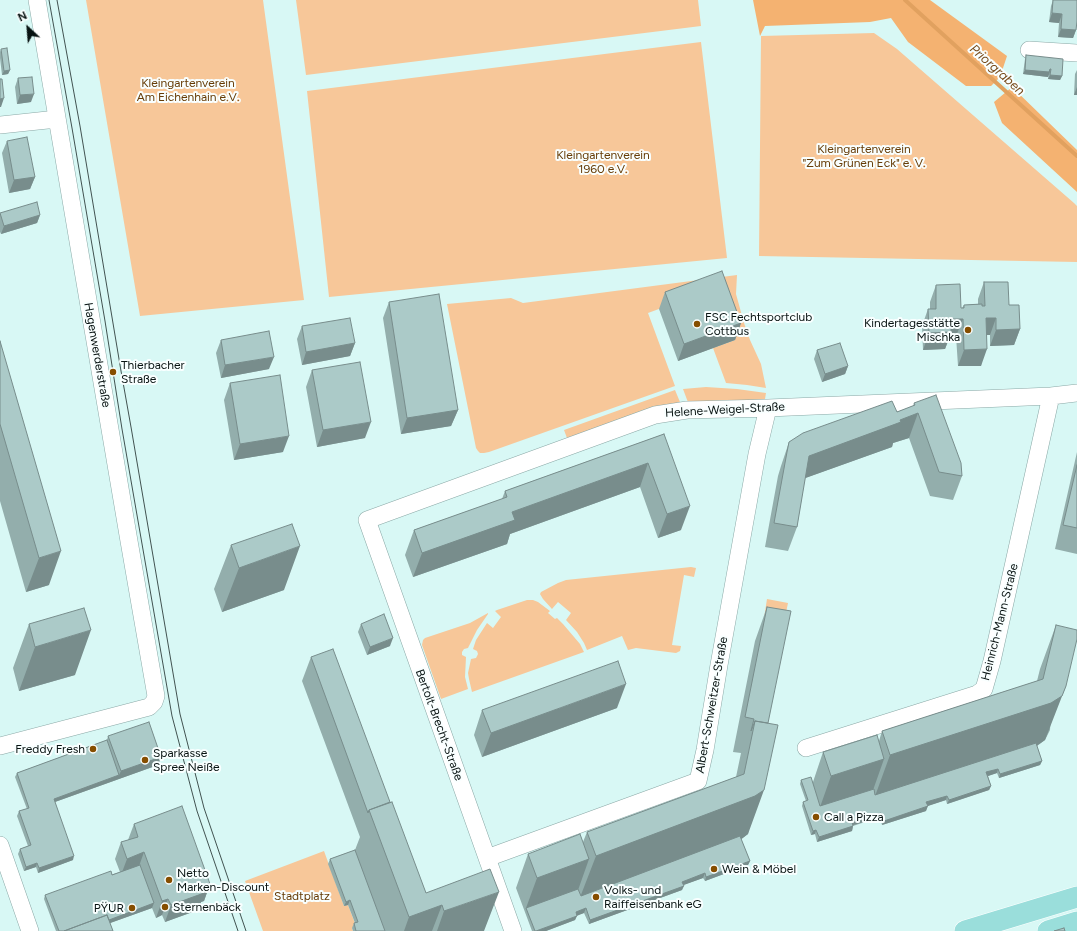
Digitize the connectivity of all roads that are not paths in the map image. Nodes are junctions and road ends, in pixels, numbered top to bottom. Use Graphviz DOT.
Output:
graph roads {
  1 [pos="37,0"];
  2 [pos="1029,50"];
  3 [pos="1077,53"];
  4 [pos="57,119"];
  5 [pos="0,125"];
  6 [pos="1077,393"];
  7 [pos="1051,396"];
  8 [pos="768,408"];
  9 [pos="367,520"];
  10 [pos="0,746"];
  11 [pos="806,748"];
  12 [pos="0,845"];
  13 [pos="487,858"];
  14 [pos="1077,896"];
  15 [pos="1077,922"];
  16 [pos="30,931"];
  17 [pos="512,931"];
  18 [pos="965,931"];
  19 [pos="1048,931"];
  1 -- 4 [label="street, Hagenwerderstraße"];
  2 -- 3 [label="street"];
  4 -- 5 [label="street"];
  4 -- 10 [label="street, Hagenwerderstraße"];
  6 -- 7 [label="street, Helene-Weigel-Straße"];
  7 -- 8 [label="street, Helene-Weigel-Straße"];
  7 -- 11 [label="street, Heinrich-Mann-Straße"];
  8 -- 9 [label="street, Helene-Weigel-Straße"];
  8 -- 13 [label="street, Albert-Schweitzer-Straße"];
  9 -- 13 [label="street, Bertolt-Brecht-Straße"];
  12 -- 16 [label="street"];
  13 -- 17 [label="street, Bertolt-Brecht-Straße"];
  14 -- 18 [label="main road"];
  15 -- 19 [label="main road"];
}
